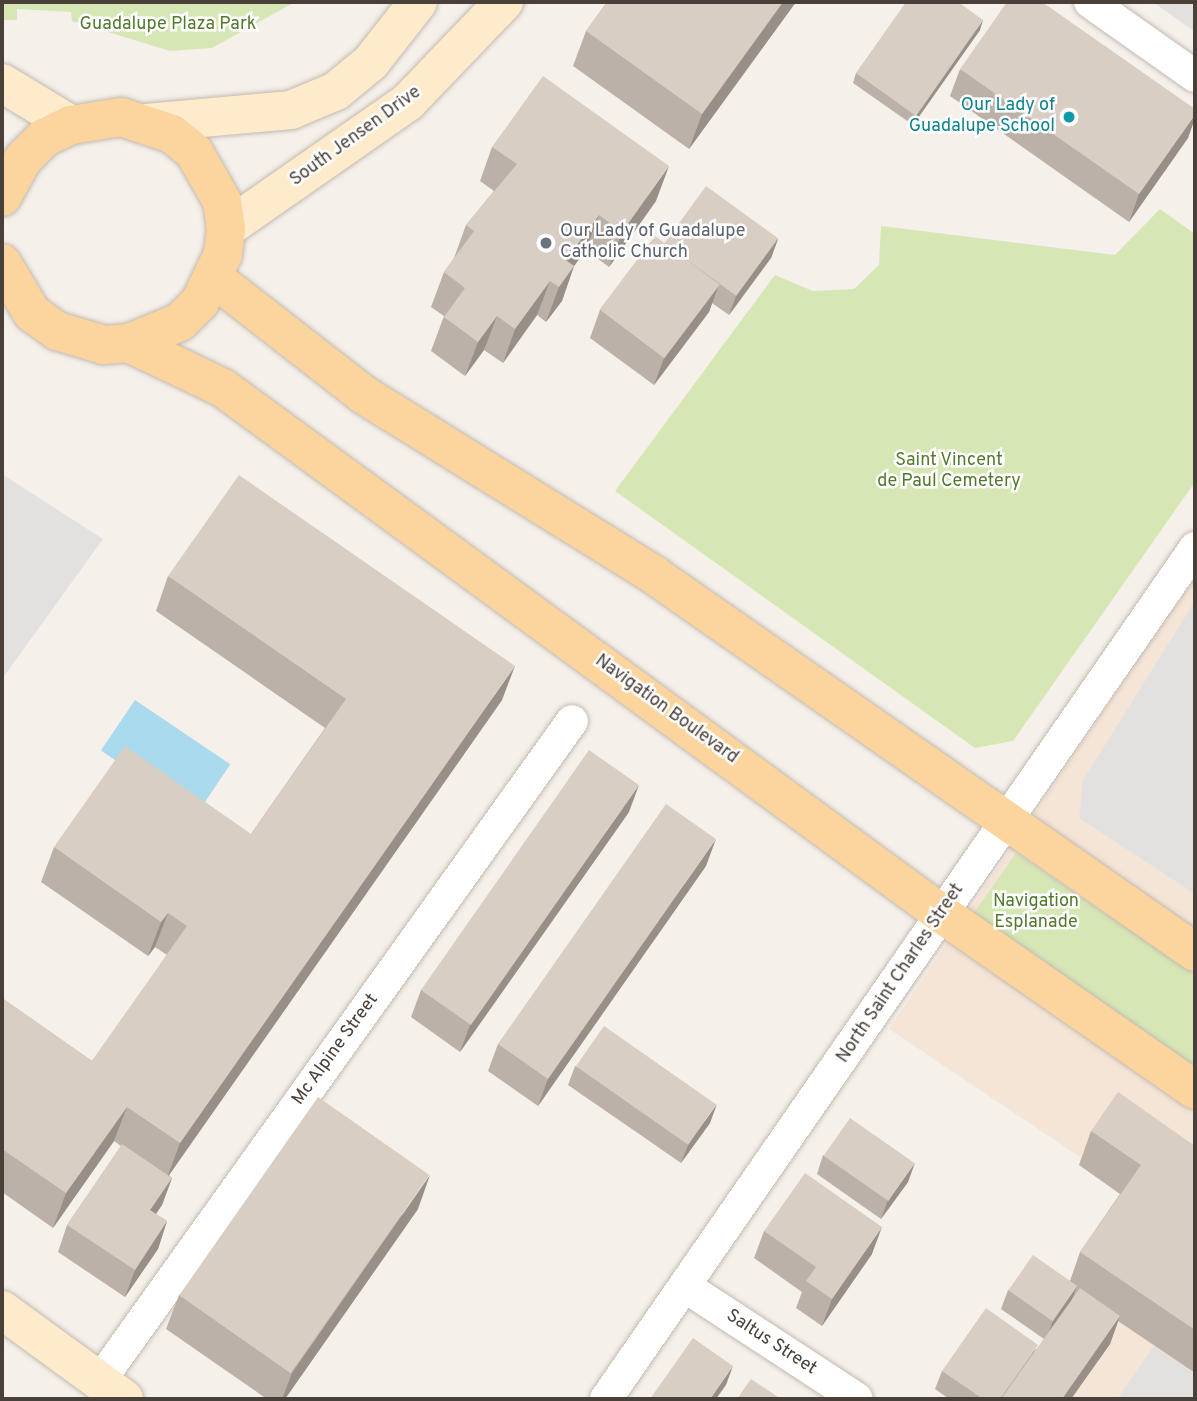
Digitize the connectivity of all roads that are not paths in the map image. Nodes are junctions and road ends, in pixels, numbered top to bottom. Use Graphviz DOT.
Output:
graph roads {
  1 [pos="418,2"];
  2 [pos="504,2"];
  3 [pos="1090,2"];
  4 [pos="1195,76"];
  5 [pos="2,83"];
  6 [pos="146,123"];
  7 [pos="71,125"];
  8 [pos="3,187"];
  9 [pos="226,229"];
  10 [pos="2,263"];
  11 [pos="215,279"];
  12 [pos="2,322"];
  13 [pos="57,331"];
  14 [pos="129,343"];
  15 [pos="1195,548"];
  16 [pos="572,721"];
  17 [pos="1004,822"];
  18 [pos="942,914"];
  19 [pos="1195,952"];
  20 [pos="1195,1090"];
  21 [pos="686,1287"];
  22 [pos="2,1310"];
  23 [pos="113,1389"];
  24 [pos="606,1399"];
  25 [pos="857,1399"];
  1 -- 6 [label="main road"];
  2 -- 9 [label="main road, South Jensen Drive"];
  3 -- 4 [label="street"];
  5 -- 7 [label="main road"];
  6 -- 7 [label="main road"];
  6 -- 9 [label="main road"];
  7 -- 8 [label="main road"];
  9 -- 11 [label="main road"];
  10 -- 13 [label="main road"];
  11 -- 14 [label="main road"];
  11 -- 17 [label="main road"];
  12 -- 13 [label="main road"];
  13 -- 14 [label="main road"];
  14 -- 18 [label="main road, Navigation Boulevard"];
  15 -- 17 [label="street, North Saint Charles Street"];
  16 -- 23 [label="street, Mc Alpine Street"];
  17 -- 18 [label="street, North Saint Charles Street"];
  17 -- 19 [label="main road"];
  18 -- 20 [label="main road, Navigation Boulevard"];
  18 -- 21 [label="street, North Saint Charles Street"];
  21 -- 24 [label="street, North Saint Charles Street"];
  21 -- 25 [label="street, Saltus Street"];
  22 -- 23 [label="main road"];
}
